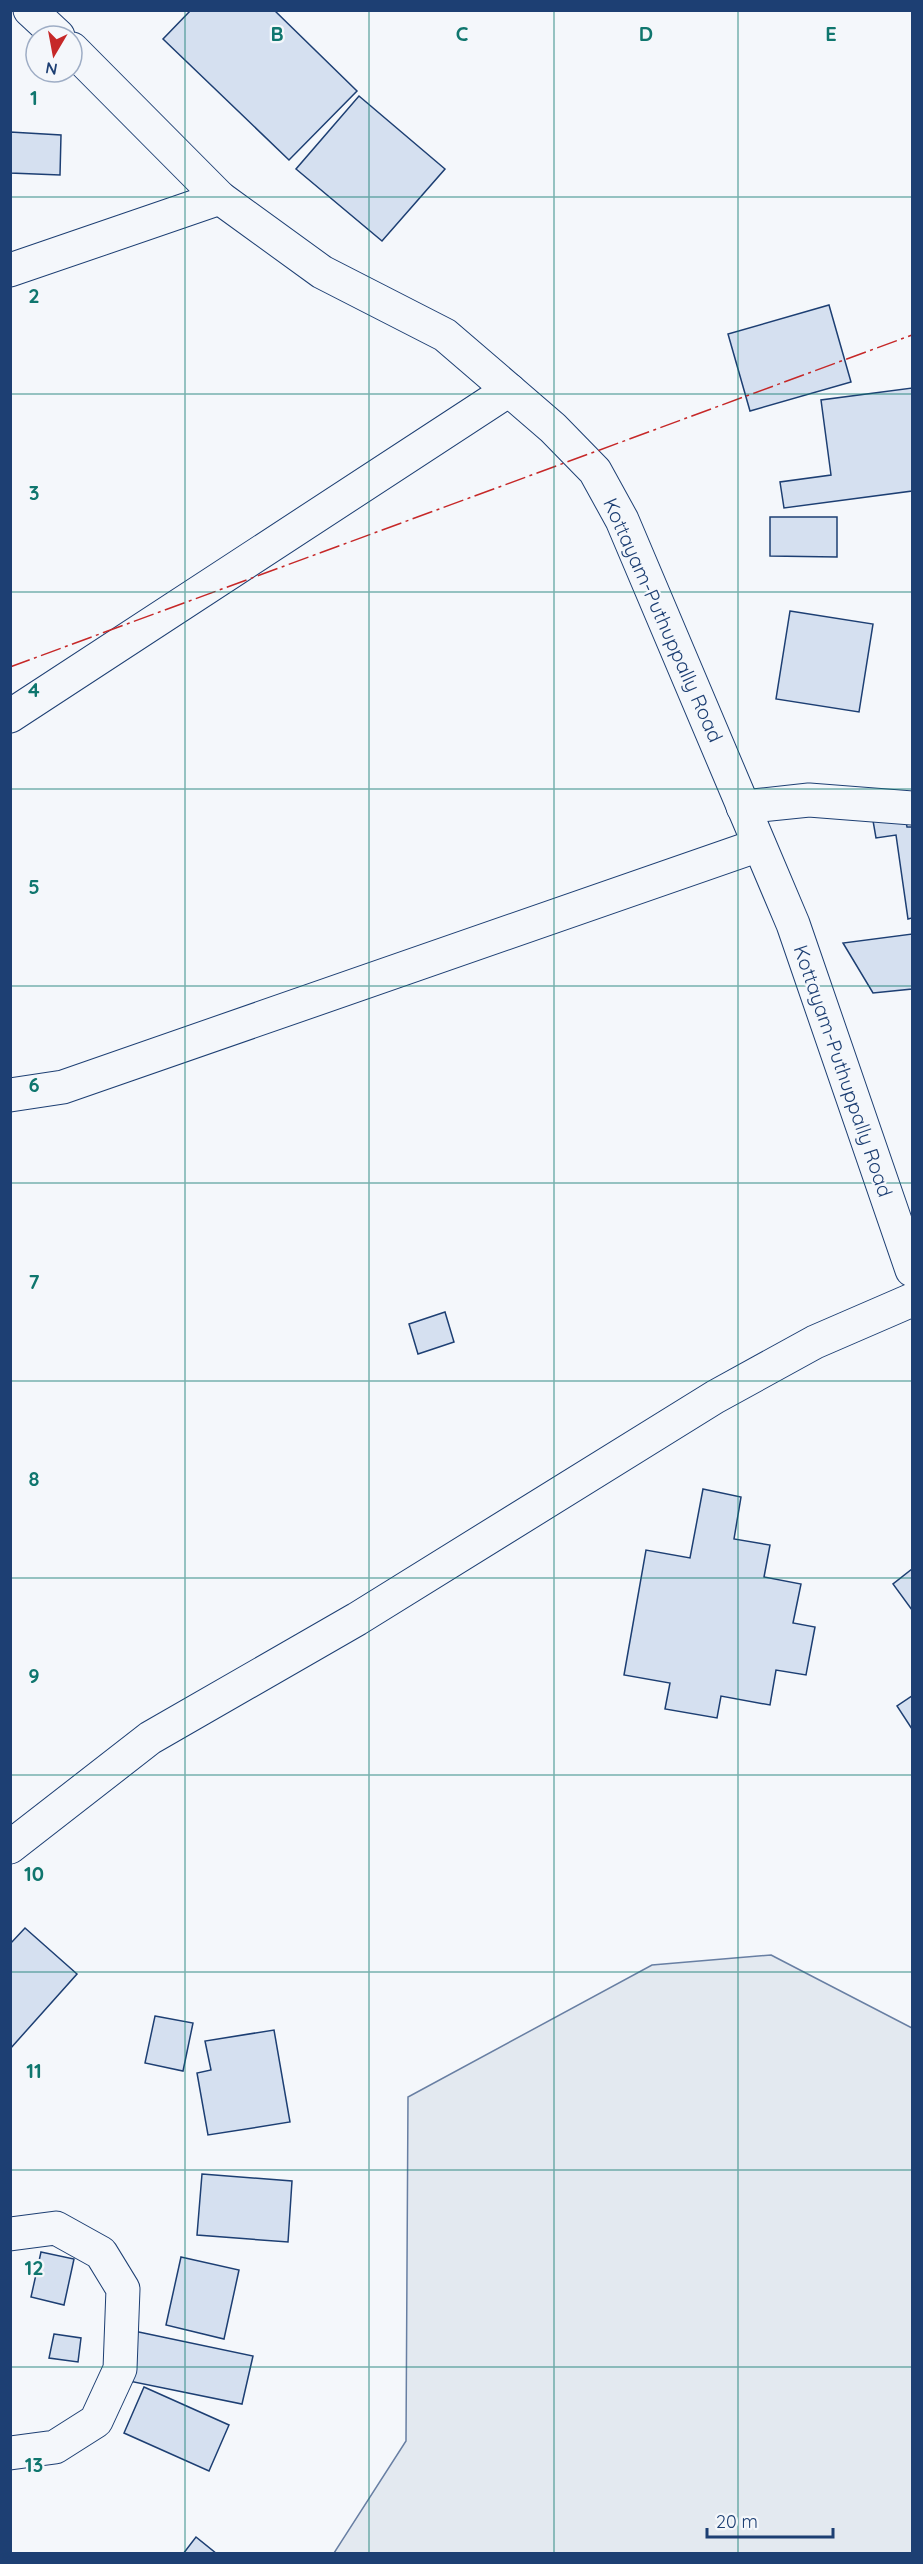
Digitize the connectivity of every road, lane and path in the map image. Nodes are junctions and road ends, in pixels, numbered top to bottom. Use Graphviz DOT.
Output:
graph roads {
  1 [pos="30,10"];
  2 [pos="45,24"];
  3 [pos="84,61"];
  4 [pos="220,198"];
  5 [pos="10,270"];
  6 [pos="509,390"];
  7 [pos="10,716"];
  8 [pos="743,807"];
  9 [pos="912,808"];
  10 [pos="759,844"];
  11 [pos="10,1095"];
  12 [pos="912,1270"];
  13 [pos="912,1300"];
  14 [pos="10,1847"];
  15 [pos="10,2234"];
  16 [pos="10,2453"];
  1 -- 2 [label="street"];
  3 -- 4 [label="street, Kottayam-Puthuppally Road"];
  4 -- 5 [label="street"];
  4 -- 6 [label="street, Kottayam-Puthuppally Road"];
  6 -- 7 [label="street"];
  6 -- 8 [label="street, Kottayam-Puthuppally Road"];
  8 -- 9 [label="street"];
  8 -- 10 [label="street, Kottayam-Puthuppally Road"];
  10 -- 11 [label="street"];
  10 -- 12 [label="street, Kottayam-Puthuppally Road"];
  13 -- 14 [label="street"];
  15 -- 16 [label="street"];
}
